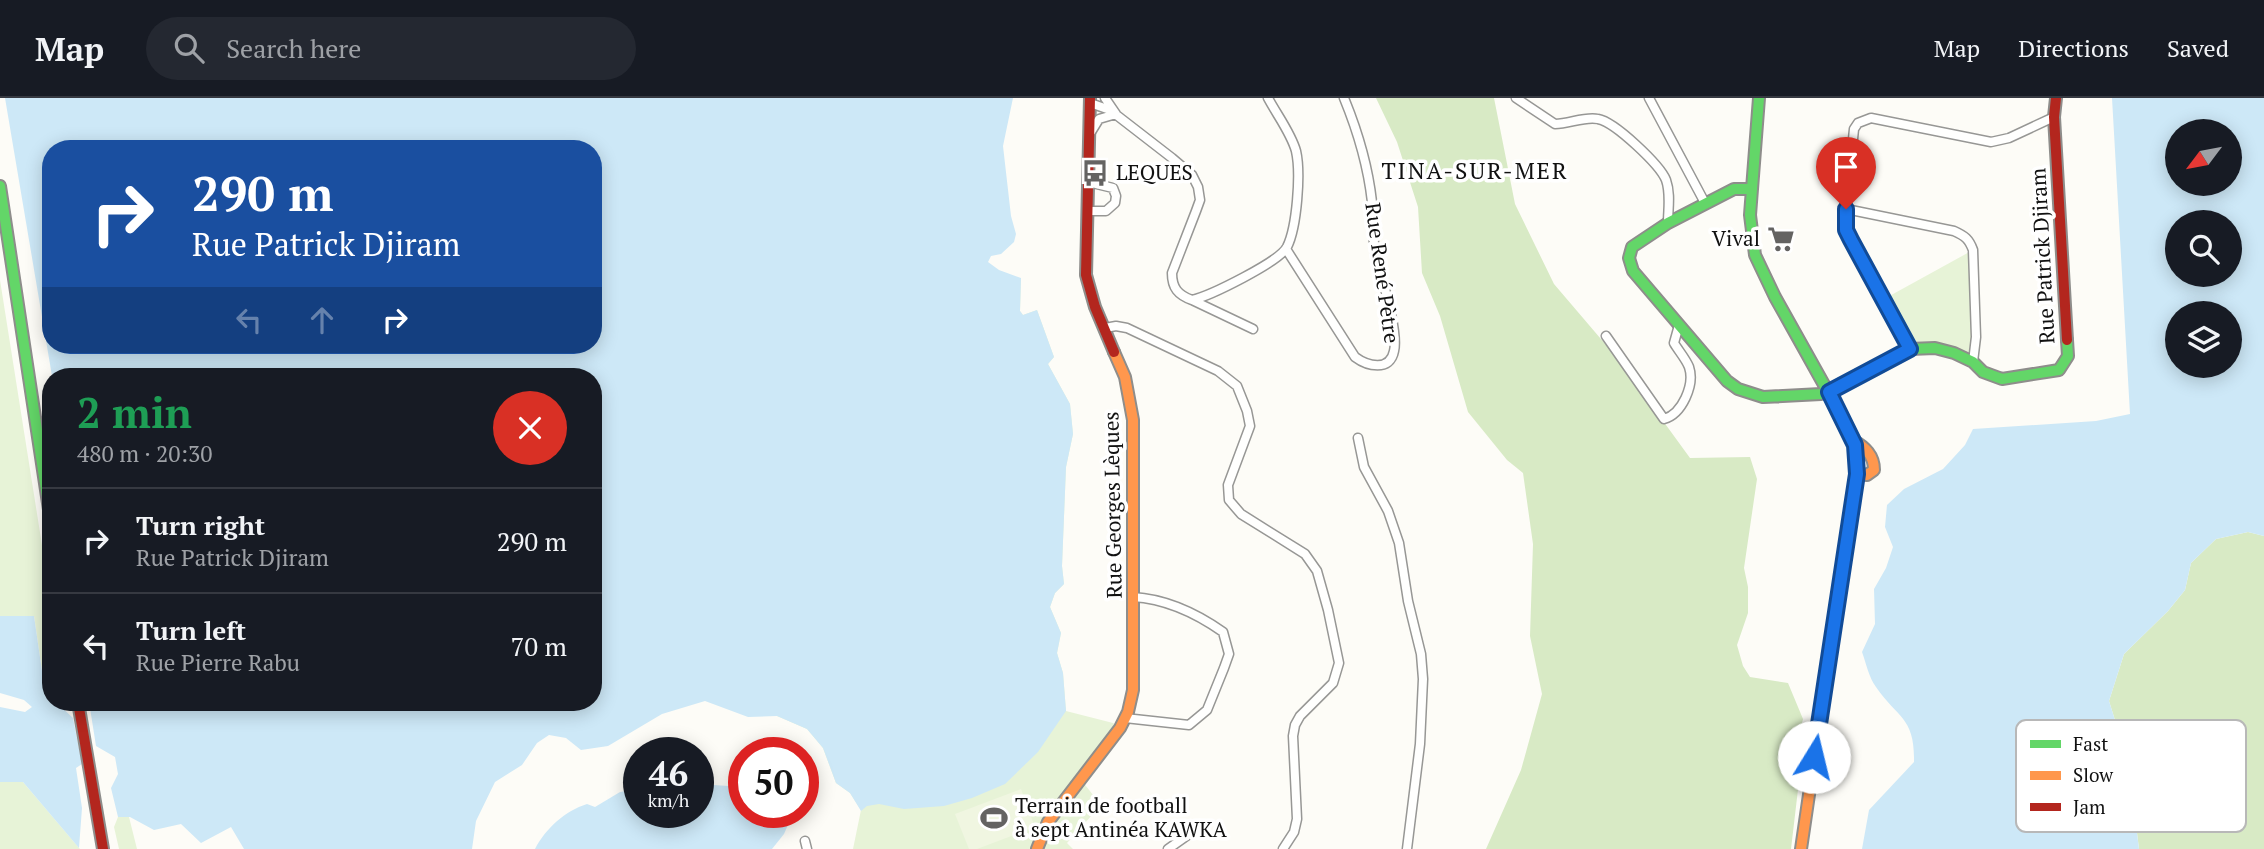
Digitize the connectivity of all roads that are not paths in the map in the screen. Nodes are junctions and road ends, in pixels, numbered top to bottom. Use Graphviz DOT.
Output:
graph roads {
  1 [pos="1105,98"];
  2 [pos="1268,98"];
  3 [pos="1344,98"];
  4 [pos="1516,98"];
  5 [pos="1649,98"];
  6 [pos="1759,98"];
  7 [pos="2056,98"];
  8 [pos="1090,101"];
  9 [pos="1116,114"];
  10 [pos="2054,117"];
  11 [pos="1089,134"];
  12 [pos="1088,182"];
  13 [pos="0,186"];
  14 [pos="1752,189"];
  15 [pos="1705,203"];
  16 [pos="1846,209"];
  17 [pos="1087,211"];
  18 [pos="1668,223"];
  19 [pos="1286,249"];
  20 [pos="1192,300"];
  21 [pos="1679,325"];
  22 [pos="1105,328"];
  23 [pos="1253,329"];
  24 [pos="1606,336"];
  25 [pos="1910,349"];
  26 [pos="1973,362"];
  27 [pos="1829,392"];
  28 [pos="1358,438"];
  29 [pos="1853,440"];
  30 [pos="42,464"];
  31 [pos="1857,474"];
  32 [pos="1133,597"];
  33 [pos="79,711"];
  34 [pos="1125,718"];
  35 [pos="1202,825"];
  36 [pos="103,849"];
  37 [pos="1037,849"];
  38 [pos="1168,849"];
  39 [pos="1283,849"];
  40 [pos="1407,849"];
  41 [pos="1801,849"];
  1 -- 9 [label="street"];
  2 -- 19 [label="street"];
  3 -- 19 [label="street, Rue René Pètre"];
  4 -- 18 [label="street"];
  5 -- 15 [label="street"];
  6 -- 14 [label="main road"];
  7 -- 10 [label="main road, Rue Patrick Djiram"];
  8 -- 9 [label="street"];
  8 -- 11 [label="main road, Rue Georges Lèques"];
  9 -- 11 [label="street"];
  9 -- 20 [label="street"];
  10 -- 16 [label="street"];
  10 -- 26 [label="main road, Rue Patrick Djiram"];
  11 -- 12 [label="main road, Rue Georges Lèques"];
  12 -- 17 [label="main road, Rue Georges Lèques"];
  12 -- 17 [label="street"];
  13 -- 30 [label="main road"];
  14 -- 15 [label="main road"];
  14 -- 27 [label="main road"];
  15 -- 18 [label="main road"];
  16 -- 25 [label="street"];
  16 -- 26 [label="street"];
  17 -- 22 [label="main road, Rue Georges Lèques"];
  18 -- 21 [label="main road"];
  19 -- 20 [label="street"];
  20 -- 23 [label="street"];
  21 -- 24 [label="street"];
  21 -- 27 [label="main road"];
  22 -- 32 [label="main road, Rue Georges Lèques"];
  22 -- 39 [label="street"];
  25 -- 26 [label="main road, Rue Patrick Djiram"];
  25 -- 27 [label="main road"];
  27 -- 29 [label="main road"];
  28 -- 40 [label="street"];
  29 -- 31 [label="main road"];
  29 -- 31 [label="main road"];
  31 -- 41 [label="main road"];
  32 -- 34 [label="main road, Rue Georges Lèques"];
  32 -- 34 [label="street"];
  33 -- 36 [label="main road"];
  34 -- 37 [label="main road, Rue Georges Lèques"];
  35 -- 38 [label="street"];
}
